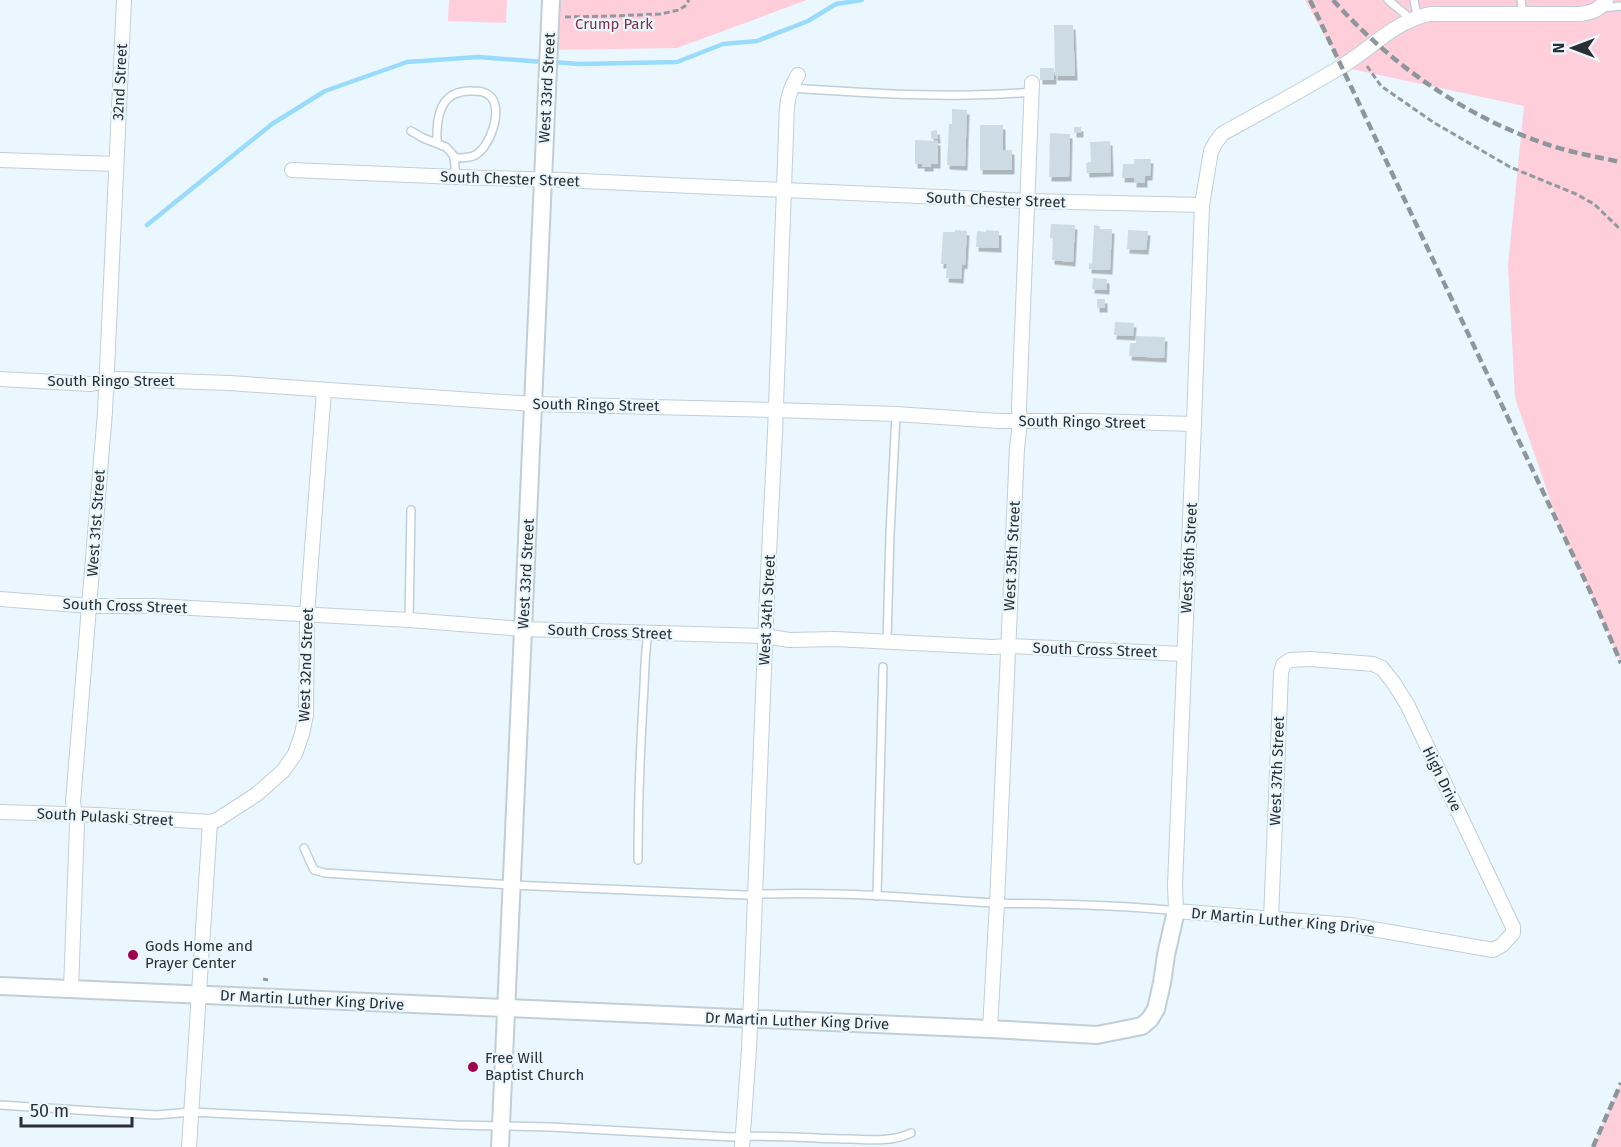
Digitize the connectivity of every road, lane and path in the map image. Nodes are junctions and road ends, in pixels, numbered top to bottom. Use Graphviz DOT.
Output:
graph roads {
  1 [pos="124,0"];
  2 [pos="552,0"];
  3 [pos="688,0"];
  4 [pos="1388,0"];
  5 [pos="1414,0"];
  6 [pos="1603,4"];
  7 [pos="1621,6"];
  8 [pos="1522,7"];
  9 [pos="564,17"];
  10 [pos="1414,17"];
  11 [pos="1361,53"];
  12 [pos="798,75"];
  13 [pos="1032,87"];
  14 [pos="790,88"];
  15 [pos="411,131"];
  16 [pos="437,144"];
  17 [pos="454,158"];
  18 [pos="0,160"];
  19 [pos="116,165"];
  20 [pos="292,170"];
  21 [pos="456,177"];
  22 [pos="543,179"];
  23 [pos="783,191"];
  24 [pos="1028,201"];
  25 [pos="1202,205"];
  26 [pos="1621,230"];
  27 [pos="0,379"];
  28 [pos="106,381"];
  29 [pos="324,390"];
  30 [pos="533,405"];
  31 [pos="775,410"];
  32 [pos="896,414"];
  33 [pos="1020,422"];
  34 [pos="1194,424"];
  35 [pos="411,510"];
  36 [pos="0,599"];
  37 [pos="90,606"];
  38 [pos="307,615"];
  39 [pos="409,620"];
  40 [pos="523,628"];
  41 [pos="648,634"];
  42 [pos="765,636"];
  43 [pos="887,641"];
  44 [pos="1008,646"];
  45 [pos="1184,654"];
  46 [pos="1322,659"];
  47 [pos="883,667"];
  48 [pos="0,812"];
  49 [pos="75,815"];
  50 [pos="210,822"];
  51 [pos="304,848"];
  52 [pos="638,860"];
  53 [pos="512,885"];
  54 [pos="755,895"];
  55 [pos="877,896"];
  56 [pos="997,903"];
  57 [pos="1176,911"];
  58 [pos="1271,919"];
  59 [pos="1502,945"];
  60 [pos="263,980"];
  61 [pos="268,980"];
  62 [pos="0,987"];
  63 [pos="71,989"];
  64 [pos="198,995"];
  65 [pos="507,1008"];
  66 [pos="749,1019"];
  67 [pos="990,1029"];
  68 [pos="0,1105"];
  69 [pos="191,1112"];
  70 [pos="501,1125"];
  71 [pos="911,1133"];
  72 [pos="743,1142"];
  73 [pos="189,1147"];
  74 [pos="500,1147"];
  1 -- 19 [label="street, 32nd Street"];
  2 -- 22 [label="street, West 33rd Street"];
  3 -- 9 [label="path"];
  4 -- 10 [label="lane"];
  5 -- 10 [label="lane"];
  6 -- 7 [label="lane"];
  6 -- 8 [label="street"];
  8 -- 10 [label="street"];
  10 -- 11 [label="street"];
  11 -- 25 [label="street"];
  11 -- 26 [label="path"];
  12 -- 14 [label="street, West 34th Street"];
  13 -- 14 [label="lane"];
  13 -- 24 [label="street, West 35th Street"];
  14 -- 23 [label="street, West 34th Street"];
  15 -- 16 [label="lane"];
  16 -- 17 [label="lane"];
  16 -- 17 [label="lane"];
  17 -- 21 [label="lane"];
  18 -- 19 [label="street"];
  19 -- 28 [label="street, West 31st Street"];
  20 -- 21 [label="street, South Chester Street"];
  21 -- 22 [label="street, South Chester Street"];
  22 -- 23 [label="street, South Chester Street"];
  22 -- 30 [label="street, West 33rd Street"];
  23 -- 24 [label="street, South Chester Street"];
  23 -- 31 [label="street, West 34th Street"];
  24 -- 25 [label="street, South Chester Street"];
  24 -- 33 [label="street, West 35th Street"];
  25 -- 34 [label="street, West 36th Street"];
  27 -- 28 [label="street, South Ringo Street"];
  28 -- 29 [label="street, South Ringo Street"];
  28 -- 37 [label="street, West 31st Street"];
  29 -- 30 [label="street, South Ringo Street"];
  29 -- 38 [label="street, West 32nd Street"];
  30 -- 31 [label="street, South Ringo Street"];
  30 -- 40 [label="street, West 33rd Street"];
  31 -- 32 [label="street, South Ringo Street"];
  31 -- 42 [label="street, West 34th Street"];
  32 -- 33 [label="street, South Ringo Street"];
  32 -- 43 [label="lane"];
  33 -- 34 [label="street, South Ringo Street"];
  33 -- 44 [label="street, West 35th Street"];
  34 -- 45 [label="street, West 36th Street"];
  35 -- 39 [label="lane"];
  36 -- 37 [label="street, South Cross Street"];
  37 -- 38 [label="street, South Cross Street"];
  37 -- 49 [label="street, West 31st Street"];
  38 -- 39 [label="street, South Cross Street"];
  38 -- 50 [label="street, West 32nd Street"];
  39 -- 40 [label="street, South Cross Street"];
  40 -- 41 [label="street, South Cross Street"];
  40 -- 53 [label="street, West 33rd Street"];
  41 -- 42 [label="street, South Cross Street"];
  41 -- 52 [label="lane"];
  42 -- 43 [label="street, South Cross Street"];
  42 -- 54 [label="street, West 34th Street"];
  43 -- 44 [label="street, South Cross Street"];
  44 -- 45 [label="street, South Cross Street"];
  44 -- 56 [label="street, West 35th Street"];
  45 -- 57 [label="street, West 36th Street"];
  46 -- 58 [label="street, West 37th Street"];
  46 -- 59 [label="street, High Drive"];
  47 -- 55 [label="lane"];
  48 -- 49 [label="street, South Pulaski Street"];
  49 -- 50 [label="street, South Pulaski Street"];
  49 -- 63 [label="street, West 31st Street"];
  50 -- 64 [label="street"];
  51 -- 53 [label="lane"];
  53 -- 54 [label="lane"];
  53 -- 65 [label="street, West 33rd Street"];
  54 -- 55 [label="lane"];
  54 -- 66 [label="street, West 34th Street"];
  55 -- 56 [label="lane"];
  56 -- 57 [label="lane"];
  56 -- 67 [label="street, West 35th Street"];
  57 -- 58 [label="street, Dr Martin Luther King Drive"];
  57 -- 67 [label="street, Dr Martin Luther King Drive"];
  58 -- 59 [label="street, Dr Martin Luther King Drive"];
  60 -- 61 [label="path"];
  62 -- 63 [label="street, Dr Martin Luther King Drive"];
  63 -- 64 [label="street, Dr Martin Luther King Drive"];
  64 -- 65 [label="street, Dr Martin Luther King Drive"];
  64 -- 69 [label="street"];
  65 -- 66 [label="street, Dr Martin Luther King Drive"];
  65 -- 70 [label="street, West 33rd Street"];
  66 -- 67 [label="street, Dr Martin Luther King Drive"];
  66 -- 72 [label="street, West 34th Street"];
  68 -- 69 [label="lane"];
  69 -- 70 [label="lane"];
  69 -- 73 [label="street"];
  70 -- 72 [label="lane"];
  70 -- 74 [label="street, West 33rd Street"];
  71 -- 72 [label="lane"];
}
